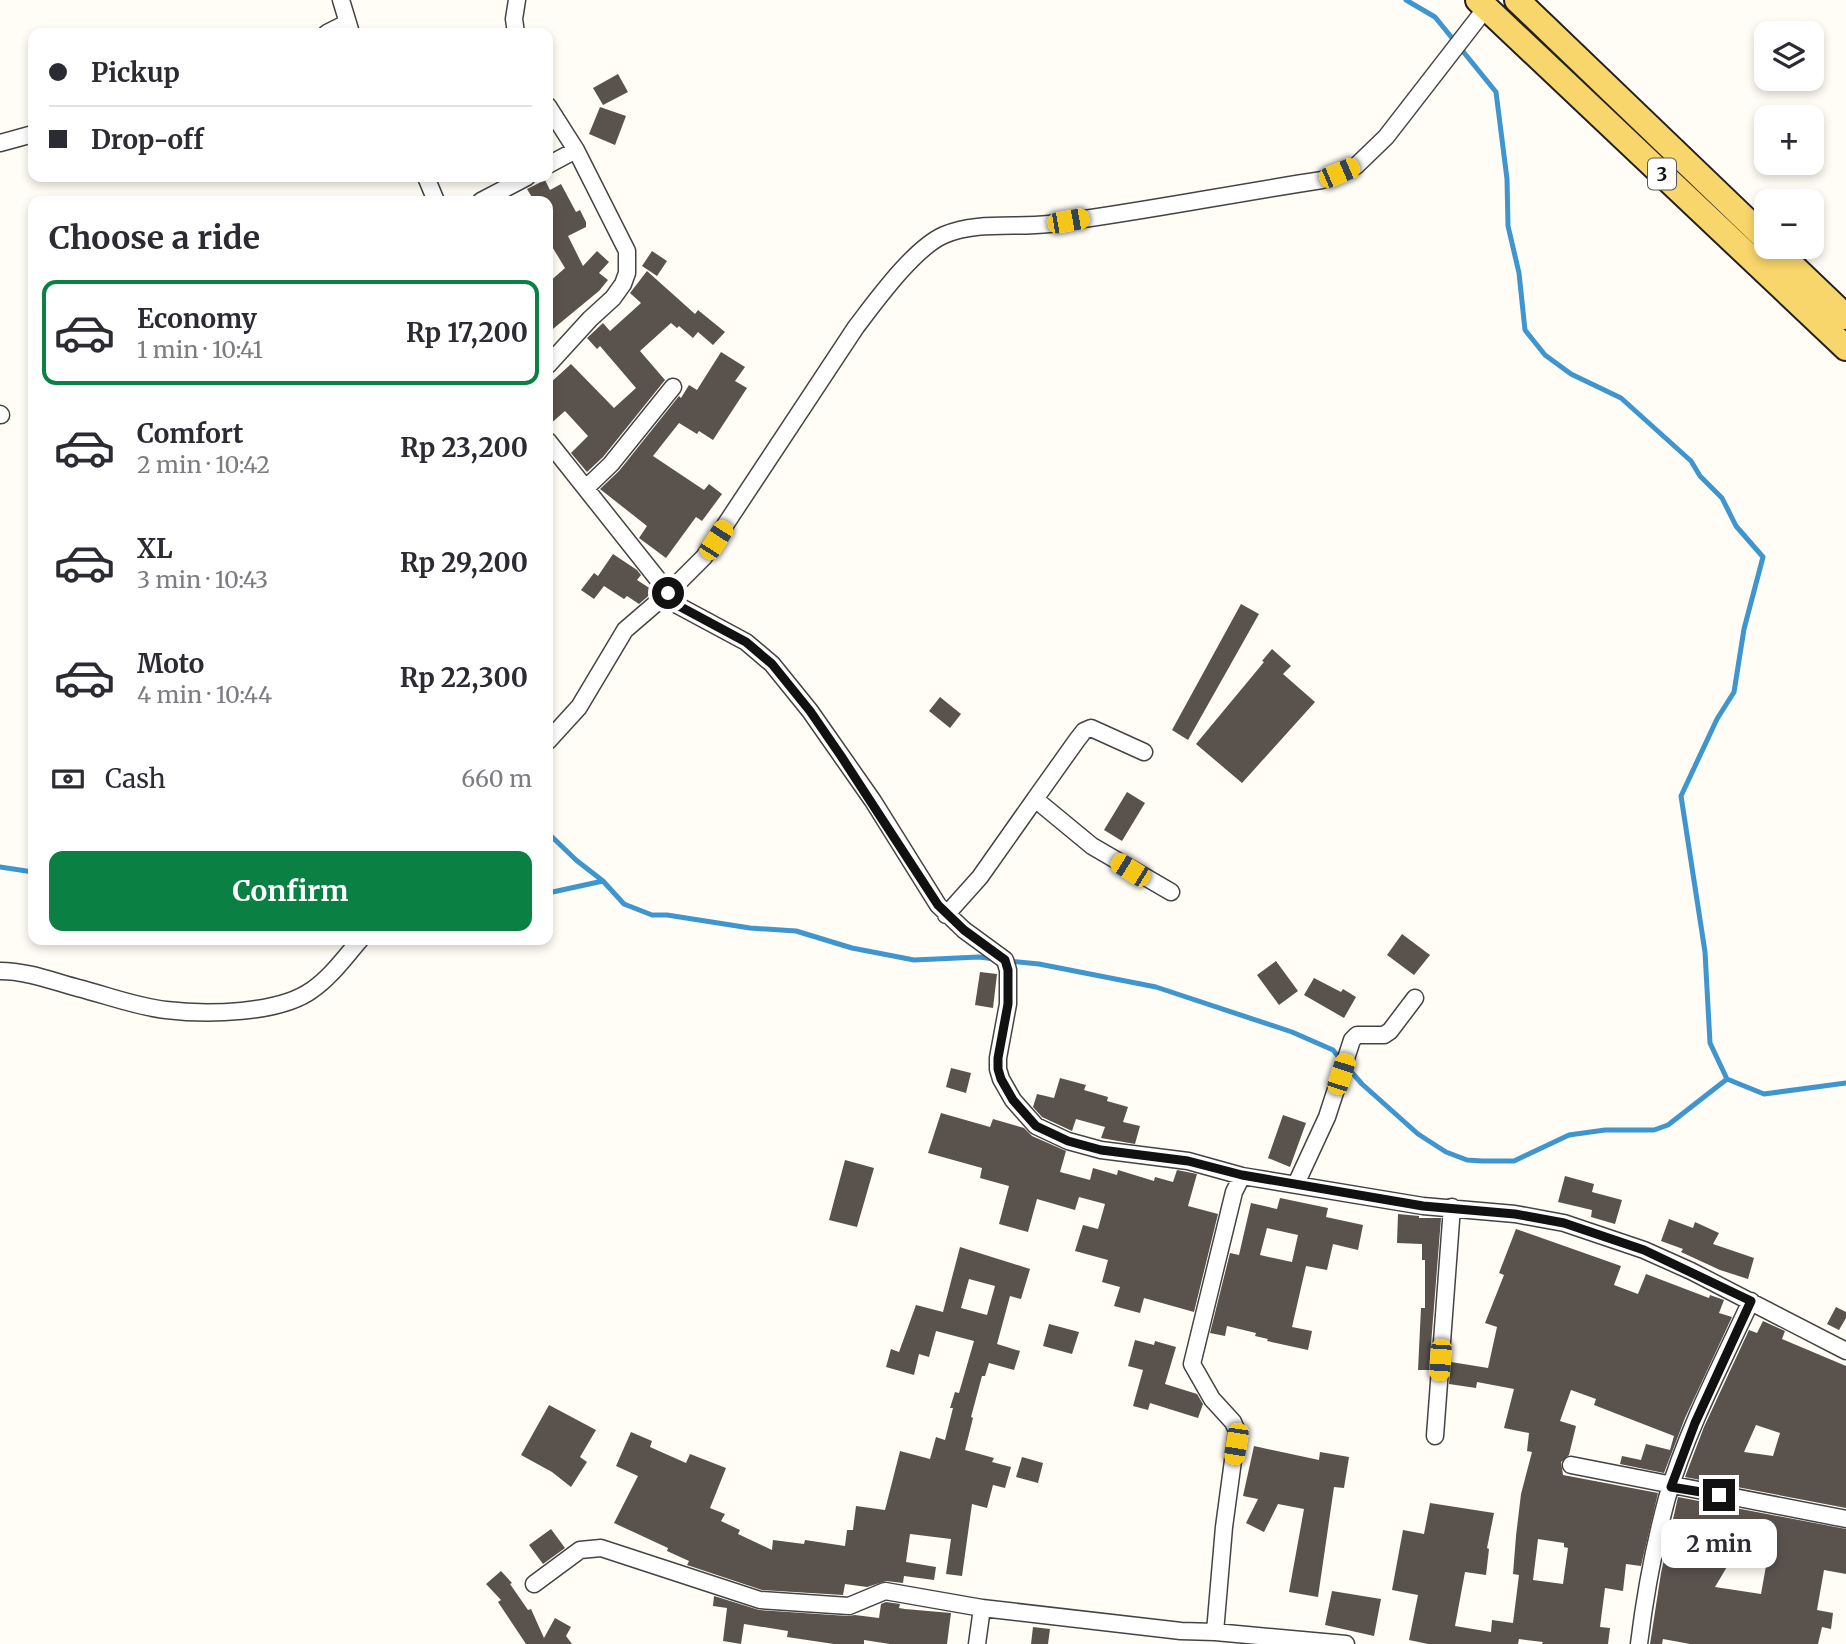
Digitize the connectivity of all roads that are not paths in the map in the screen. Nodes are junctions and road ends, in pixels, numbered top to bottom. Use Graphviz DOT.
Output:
graph roads {
  1 [pos="341,0"];
  2 [pos="517,0"];
  3 [pos="1517,0"];
  4 [pos="1482,4"];
  5 [pos="349,28"];
  6 [pos="515,28"];
  7 [pos="553,114"];
  8 [pos="28,135"];
  9 [pos="0,143"];
  10 [pos="576,150"];
  11 [pos="553,162"];
  12 [pos="517,182"];
  13 [pos="491,196"];
  14 [pos="1754,227"];
  15 [pos="1786,259"];
  16 [pos="1846,317"];
  17 [pos="1846,348"];
  18 [pos="553,359"];
  19 [pos="673,387"];
  20 [pos="553,447"];
  21 [pos="586,488"];
  22 [pos="668,593"];
  23 [pos="553,736"];
  24 [pos="1144,752"];
  25 [pos="1035,799"];
  26 [pos="1171,892"];
  27 [pos="946,915"];
  28 [pos="356,945"];
  29 [pos="0,971"];
  30 [pos="1415,998"];
  31 [pos="1242,1175"];
  32 [pos="1296,1184"];
  33 [pos="1451,1207"];
  34 [pos="1751,1301"];
  35 [pos="1846,1351"];
  36 [pos="1434,1436"];
  37 [pos="1571,1465"];
  38 [pos="1671,1487"];
  39 [pos="1846,1519"];
  40 [pos="534,1584"];
  41 [pos="982,1608"];
  42 [pos="1214,1632"];
  43 [pos="1180,1637"];
  44 [pos="976,1644"];
  45 [pos="1346,1644"];
  46 [pos="1639,1644"];
  1 -- 5 [label="street"];
  2 -- 6 [label="street"];
  3 -- 14 [label="main road, 3"];
  4 -- 17 [label="main road, 3"];
  4 -- 22 [label="street"];
  7 -- 10 [label="street"];
  8 -- 9 [label="street"];
  10 -- 11 [label="street"];
  10 -- 18 [label="street"];
  12 -- 13 [label="street"];
  15 -- 16 [label="main road"];
  19 -- 21 [label="street"];
  20 -- 21 [label="street"];
  21 -- 22 [label="street"];
  22 -- 23 [label="street"];
  22 -- 27 [label="street"];
  24 -- 25 [label="street"];
  25 -- 26 [label="street"];
  25 -- 27 [label="street"];
  27 -- 31 [label="street"];
  28 -- 29 [label="street"];
  30 -- 32 [label="street"];
  31 -- 32 [label="street"];
  31 -- 42 [label="street"];
  32 -- 33 [label="street"];
  33 -- 34 [label="street"];
  33 -- 36 [label="street"];
  34 -- 35 [label="street"];
  34 -- 38 [label="street"];
  37 -- 38 [label="street"];
  38 -- 39 [label="street"];
  38 -- 46 [label="street"];
  40 -- 41 [label="street"];
  41 -- 43 [label="street"];
  41 -- 44 [label="street"];
  42 -- 43 [label="street"];
  42 -- 45 [label="street"];
}
